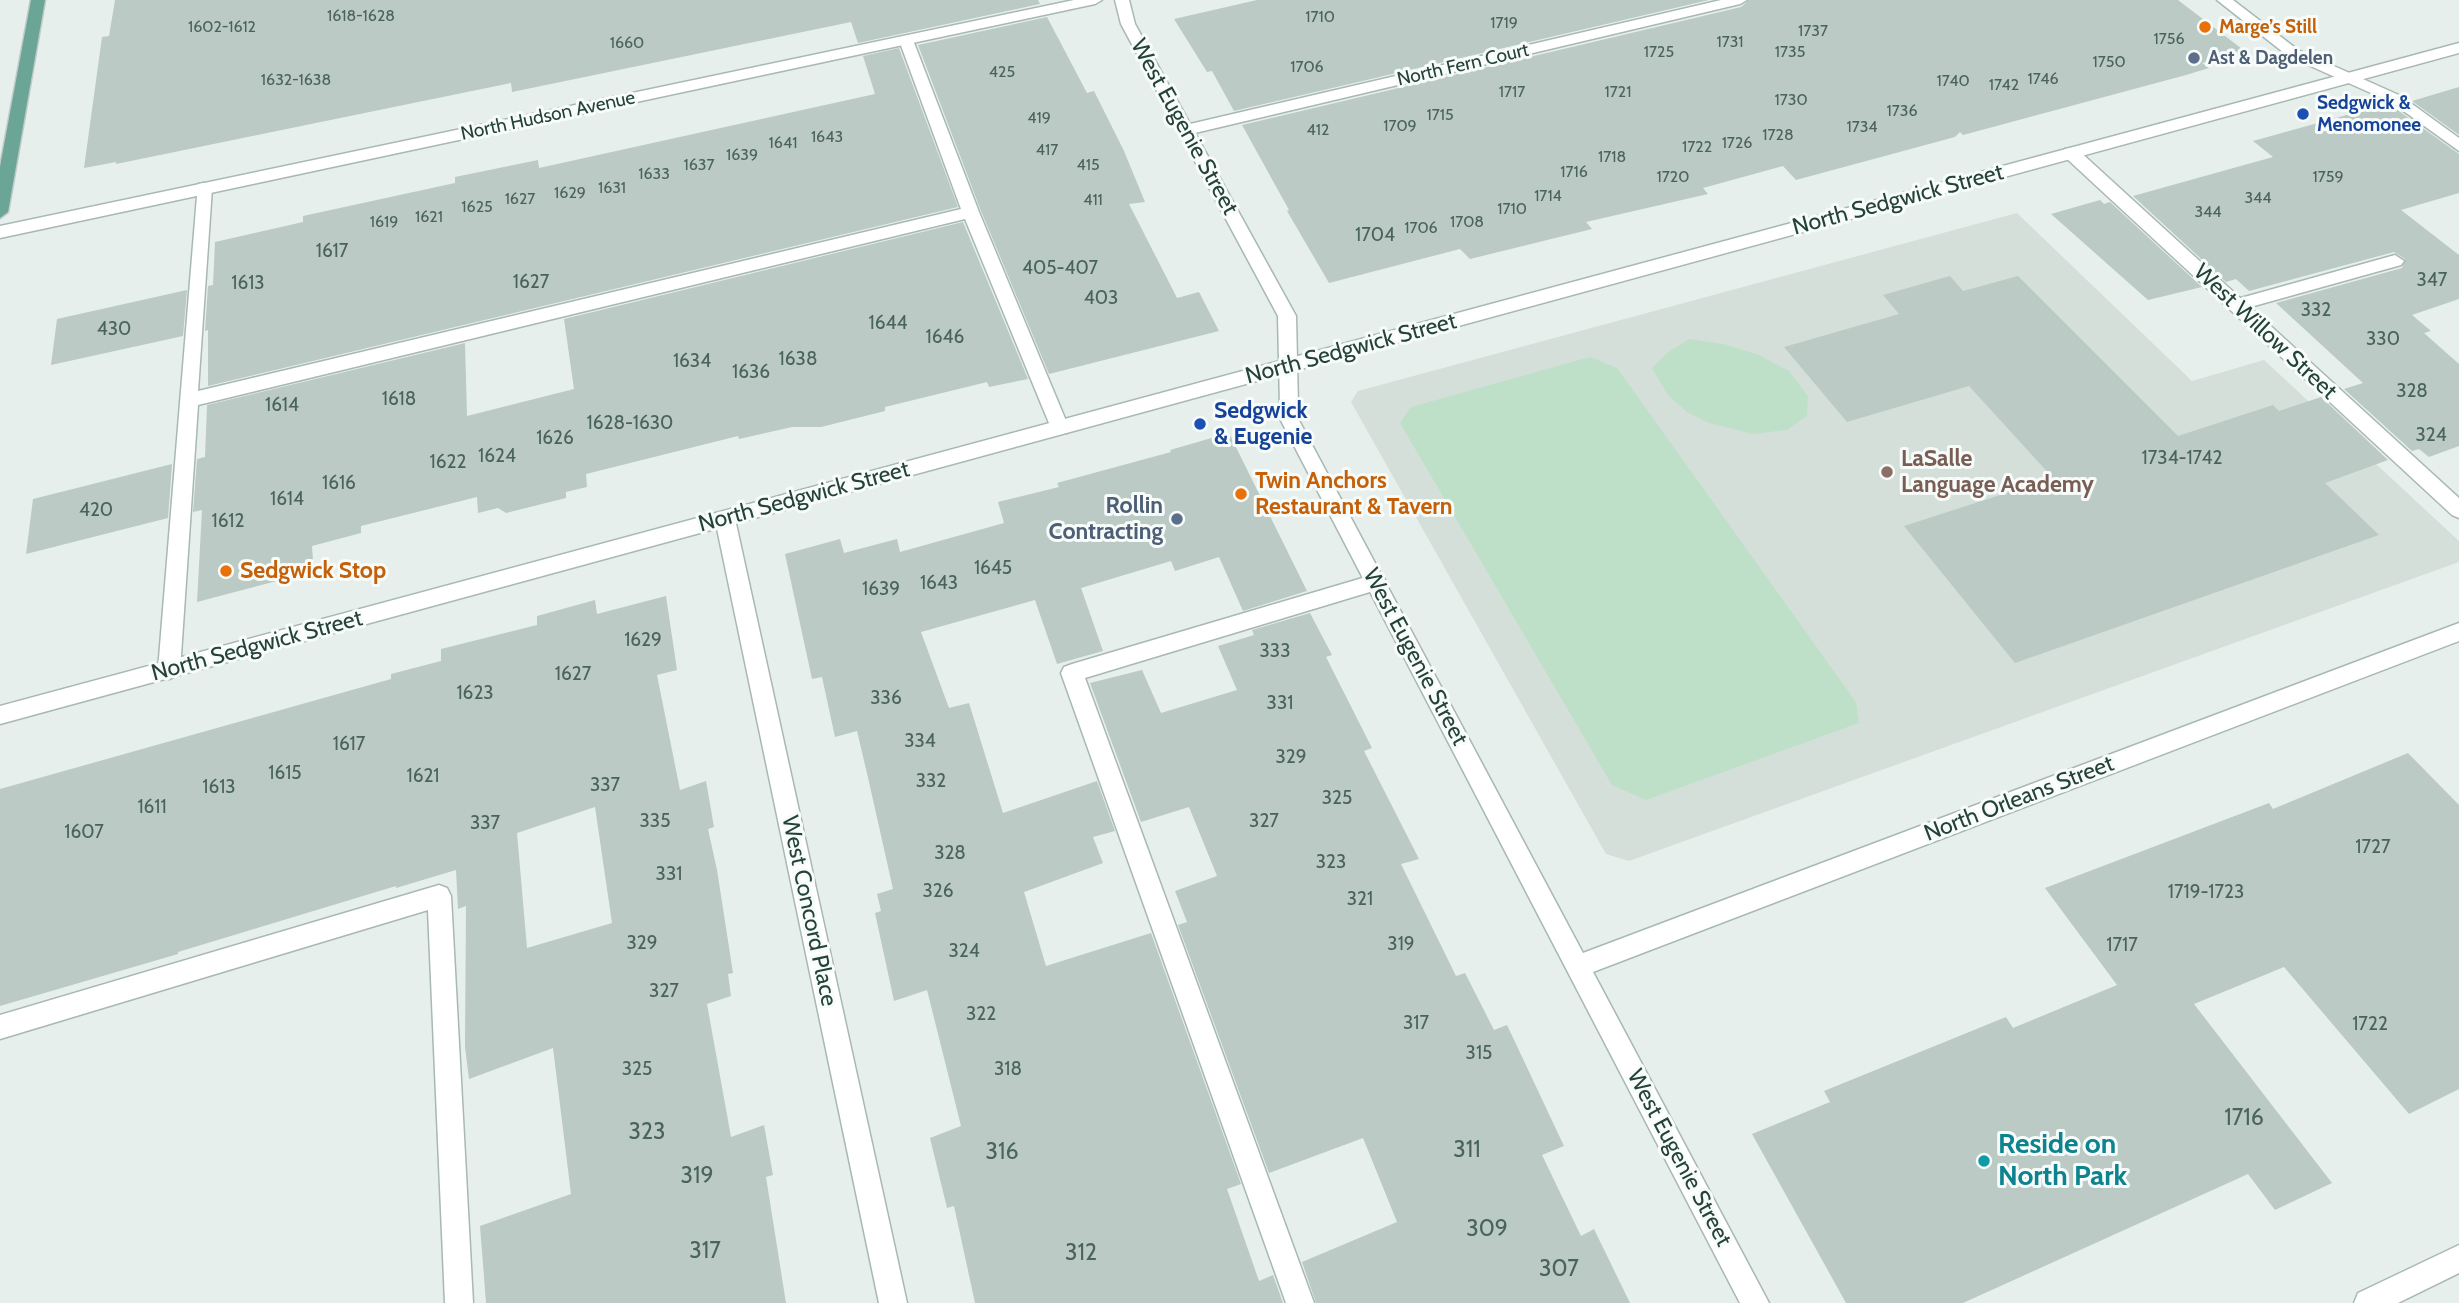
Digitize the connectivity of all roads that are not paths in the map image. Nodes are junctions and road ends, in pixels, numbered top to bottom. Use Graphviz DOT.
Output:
graph roads {
  1 [pos="38,0"];
  2 [pos="1096,0"];
  3 [pos="1122,0"];
  4 [pos="1740,0"];
  5 [pos="2224,0"];
  6 [pos="906,40"];
  7 [pos="2459,48"];
  8 [pos="2349,78"];
  9 [pos="1187,130"];
  10 [pos="2459,146"];
  11 [pos="2071,153"];
  12 [pos="204,188"];
  13 [pos="0,212"];
  14 [pos="971,212"];
  15 [pos="0,232"];
  16 [pos="2395,261"];
  17 [pos="2236,305"];
  18 [pos="1287,366"];
  19 [pos="188,400"];
  20 [pos="1060,428"];
  21 [pos="2459,510"];
  22 [pos="725,519"];
  23 [pos="1376,582"];
  24 [pos="2459,632"];
  25 [pos="169,670"];
  26 [pos="0,715"];
  27 [pos="1578,966"];
  28 [pos="0,1027"];
  29 [pos="2459,1259"];
  30 [pos="459,1303"];
  31 [pos="894,1303"];
  32 [pos="1300,1303"];
  33 [pos="1755,1303"];
  34 [pos="2368,1303"];
  1 -- 13 [label="main road"];
  2 -- 6 [label="street, North Hudson Avenue"];
  3 -- 9 [label="street, West Eugenie Street"];
  4 -- 9 [label="street, North Fern Court"];
  5 -- 8 [label="street"];
  6 -- 12 [label="street, North Hudson Avenue"];
  6 -- 14 [label="street"];
  7 -- 8 [label="street, North Sedgwick Street"];
  8 -- 10 [label="street"];
  8 -- 11 [label="street, North Sedgwick Street"];
  9 -- 18 [label="street, West Eugenie Street"];
  11 -- 17 [label="street, West Willow Street"];
  11 -- 18 [label="street, North Sedgwick Street"];
  12 -- 15 [label="street, North Hudson Avenue"];
  12 -- 19 [label="street"];
  14 -- 19 [label="street"];
  14 -- 20 [label="street"];
  16 -- 17 [label="street"];
  17 -- 21 [label="street, West Willow Street"];
  18 -- 20 [label="street, North Sedgwick Street"];
  18 -- 23 [label="street, West Eugenie Street"];
  19 -- 25 [label="street"];
  20 -- 22 [label="street, North Sedgwick Street"];
  22 -- 25 [label="street, North Sedgwick Street"];
  22 -- 31 [label="street, West Concord Place"];
  23 -- 27 [label="street, West Eugenie Street"];
  23 -- 32 [label="street"];
  24 -- 27 [label="street, North Orleans Street"];
  25 -- 26 [label="street, North Sedgwick Street"];
  27 -- 33 [label="street, West Eugenie Street"];
  28 -- 30 [label="street"];
  29 -- 34 [label="street"];
}
